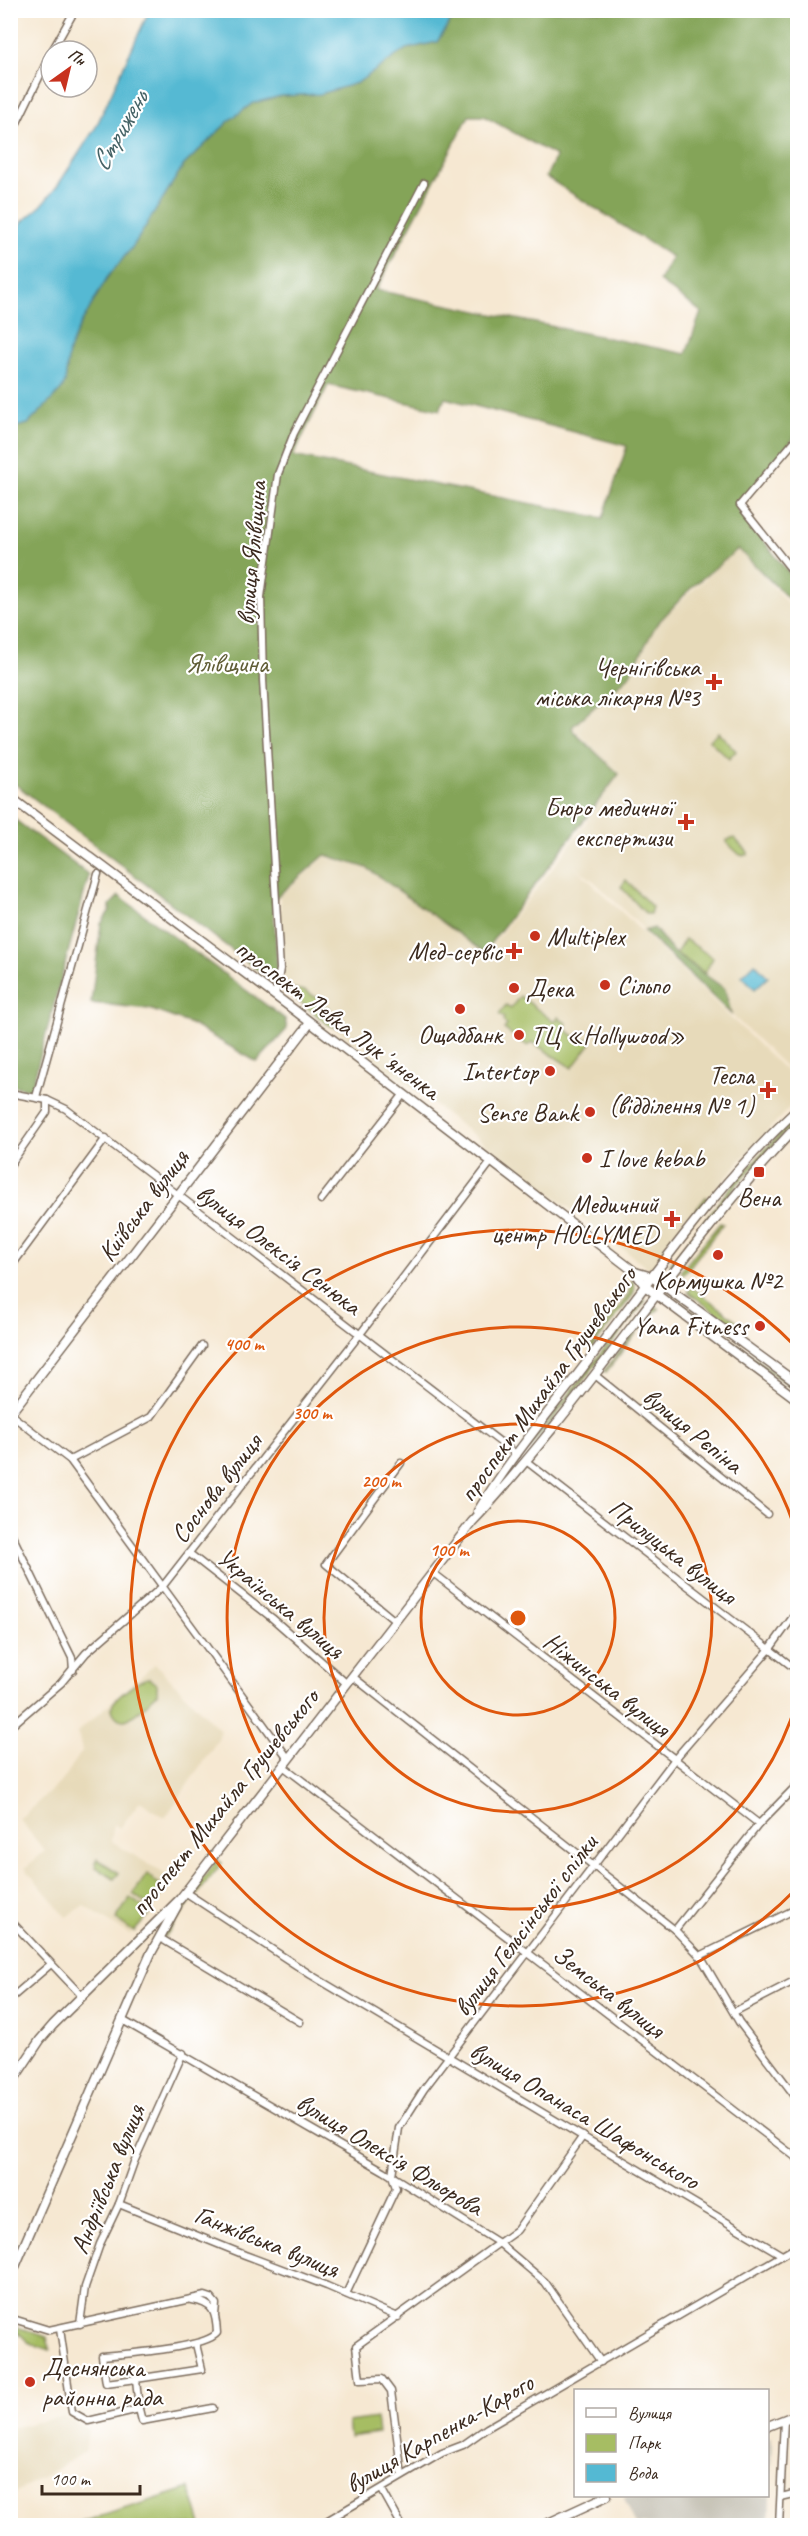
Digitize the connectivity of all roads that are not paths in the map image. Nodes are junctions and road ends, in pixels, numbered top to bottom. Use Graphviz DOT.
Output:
graph roads {
  1 [pos="75,10"];
  2 [pos="58,39"];
  3 [pos="39,77"];
  4 [pos="10,137"];
  5 [pos="424,183"];
  6 [pos="798,437"];
  7 [pos="798,578"];
  8 [pos="13,799"];
  9 [pos="98,874"];
  10 [pos="275,996"];
  11 [pos="310,1023"];
  12 [pos="10,1093"];
  13 [pos="403,1095"];
  14 [pos="36,1097"];
  15 [pos="47,1100"];
  16 [pos="798,1109"];
  17 [pos="798,1125"];
  18 [pos="106,1138"];
  19 [pos="491,1162"];
  20 [pos="10,1165"];
  21 [pos="177,1195"];
  22 [pos="321,1200"];
  23 [pos="10,1268"];
  24 [pos="635,1272"];
  25 [pos="652,1277"];
  26 [pos="645,1286"];
  27 [pos="664,1286"];
  28 [pos="657,1295"];
  29 [pos="359,1335"];
  30 [pos="202,1346"];
  31 [pos="595,1375"];
  32 [pos="798,1384"];
  33 [pos="798,1400"];
  34 [pos="10,1414"];
  35 [pos="517,1455"];
  36 [pos="70,1460"];
  37 [pos="526,1461"];
  38 [pos="401,1462"];
  39 [pos="767,1514"];
  40 [pos="472,1521"];
  41 [pos="10,1531"];
  42 [pos="16,1543"];
  43 [pos="10,1549"];
  44 [pos="190,1554"];
  45 [pos="432,1572"];
  46 [pos="163,1586"];
  47 [pos="798,1610"];
  48 [pos="395,1621"];
  49 [pos="769,1650"];
  50 [pos="74,1670"];
  51 [pos="798,1671"];
  52 [pos="352,1676"];
  53 [pos="346,1683"];
  54 [pos="10,1727"];
  55 [pos="674,1760"];
  56 [pos="286,1762"];
  57 [pos="798,1784"];
  58 [pos="759,1824"];
  59 [pos="595,1866"];
  60 [pos="182,1896"];
  61 [pos="798,1908"];
  62 [pos="10,1920"];
  63 [pos="675,1930"];
  64 [pos="160,1938"];
  65 [pos="137,1942"];
  66 [pos="152,1953"];
  67 [pos="527,1953"];
  68 [pos="700,1956"];
  69 [pos="51,1964"];
  70 [pos="798,1979"];
  71 [pos="82,1996"];
  72 [pos="10,1999"];
  73 [pos="734,2012"];
  74 [pos="123,2021"];
  75 [pos="300,2022"];
  76 [pos="183,2054"];
  77 [pos="449,2056"];
  78 [pos="10,2085"];
  79 [pos="798,2100"];
  80 [pos="583,2136"];
  81 [pos="798,2159"];
  82 [pos="392,2175"];
  83 [pos="119,2204"];
  84 [pos="500,2243"];
  85 [pos="798,2246"];
  86 [pos="782,2255"];
  87 [pos="10,2278"];
  88 [pos="346,2294"];
  89 [pos="398,2317"];
  90 [pos="10,2318"];
  91 [pos="80,2324"];
  92 [pos="60,2329"];
  93 [pos="196,2344"];
  94 [pos="601,2362"];
  95 [pos="136,2379"];
  96 [pos="213,2408"];
  97 [pos="140,2409"];
  98 [pos="798,2414"];
  99 [pos="784,2420"];
  100 [pos="769,2426"];
  101 [pos="402,2476"];
  102 [pos="382,2490"];
  103 [pos="798,2493"];
  104 [pos="605,2497"];
  105 [pos="781,2497"];
  106 [pos="318,2526"];
  107 [pos="402,2526"];
  108 [pos="542,2526"];
  109 [pos="779,2526"];
  1 -- 2 [label="street"];
  3 -- 4 [label="street"];
  5 -- 10 [label="street, вулиця Ялівщина"];
  6 -- 7 [label="street"];
  8 -- 10 [label="main road, проспект Левка Лукʼяненка"];
  9 -- 14 [label="street"];
  10 -- 11 [label="main road, проспект Левка Лукʼяненка"];
  11 -- 13 [label="main road, проспект Левка Лукʼяненка"];
  11 -- 21 [label="main road, Київська вулиця"];
  12 -- 14 [label="street, вулиця Олексія Сенюка"];
  13 -- 19 [label="main road, проспект Левка Лукʼяненка"];
  13 -- 22 [label="street"];
  14 -- 15 [label="street, вулиця Олексія Сенюка"];
  15 -- 18 [label="street, вулиця Олексія Сенюка"];
  15 -- 20 [label="street"];
  16 -- 25 [label="main road, проспект Михайла Грушевського"];
  17 -- 27 [label="main road, проспект Михайла Грушевського"];
  18 -- 21 [label="street, вулиця Олексія Сенюка"];
  18 -- 23 [label="street"];
  19 -- 24 [label="main road, проспект Левка Лукʼяненка"];
  19 -- 29 [label="street, Соснова вулиця"];
  21 -- 29 [label="street, вулиця Олексія Сенюка"];
  21 -- 34 [label="main road, Київська вулиця"];
  24 -- 25 [label="main road, проспект Левка Лукʼяненка"];
  24 -- 26 [label="main road, проспект Левка Лукʼяненка"];
  25 -- 26 [label="main road, проспект Михайла Грушевського"];
  25 -- 27 [label="main road, проспект Левка Лукʼяненка"];
  26 -- 28 [label="main road, проспект Левка Лукʼяненка"];
  26 -- 35 [label="main road, проспект Михайла Грушевського"];
  27 -- 28 [label="main road, проспект Михайла Грушевського"];
  27 -- 32 [label="main road, проспект Левка Лукʼяненка"];
  28 -- 31 [label="main road, проспект Михайла Грушевського"];
  28 -- 33 [label="main road, проспект Левка Лукʼяненка"];
  29 -- 35 [label="street, вулиця Олексія Сенюка"];
  29 -- 44 [label="street, Соснова вулиця"];
  30 -- 36 [label="street"];
  31 -- 37 [label="main road, проспект Михайла Грушевського"];
  31 -- 39 [label="street, вулиця Рєпіна"];
  34 -- 36 [label="street, Земська вулиця"];
  35 -- 37 [label="main road"];
  35 -- 40 [label="main road, проспект Михайла Грушевського"];
  36 -- 46 [label="street, Земська вулиця"];
  37 -- 40 [label="main road, проспект Михайла Грушевського"];
  37 -- 49 [label="street, Прилуцька вулиця"];
  38 -- 48 [label="street"];
  40 -- 45 [label="main road, проспект Михайла Грушевського"];
  41 -- 42 [label="street"];
  42 -- 43 [label="street"];
  42 -- 50 [label="street"];
  44 -- 46 [label="street, Соснова вулиця"];
  44 -- 53 [label="street, Українська вулиця"];
  45 -- 48 [label="main road, проспект Михайла Грушевського"];
  45 -- 55 [label="street, Ніжинська вулиця"];
  46 -- 50 [label="street, Соснова вулиця"];
  46 -- 56 [label="street, Земська вулиця"];
  47 -- 49 [label="street, вулиця Гельсінської спілки"];
  48 -- 52 [label="main road, проспект Михайла Грушевського"];
  49 -- 51 [label="street, Прилуцька вулиця"];
  49 -- 55 [label="street, вулиця Гельсінської спілки"];
  50 -- 54 [label="street, Соснова вулиця"];
  52 -- 53 [label="main road, проспект Михайла Грушевського"];
  52 -- 59 [label="street"];
  53 -- 56 [label="main road, проспект Михайла Грушевського"];
  55 -- 58 [label="street, Ніжинська вулиця"];
  55 -- 59 [label="street, вулиця Гельсінської спілки"];
  56 -- 60 [label="main road, проспект Михайла Грушевського"];
  56 -- 67 [label="street, Земська вулиця"];
  57 -- 58 [label="street"];
  58 -- 63 [label="street"];
  59 -- 63 [label="street"];
  59 -- 67 [label="street, вулиця Гельсінської спілки"];
  60 -- 64 [label="main road"];
  60 -- 65 [label="main road, проспект Михайла Грушевського"];
  60 -- 77 [label="street, вулиця Опанаса Шафонського"];
  61 -- 68 [label="street"];
  62 -- 69 [label="street"];
  63 -- 68 [label="street"];
  64 -- 66 [label="main road"];
  64 -- 75 [label="street"];
  65 -- 66 [label="main road"];
  65 -- 71 [label="main road, проспект Михайла Грушевського"];
  66 -- 74 [label="main road"];
  67 -- 77 [label="street, вулиця Гельсінської спілки"];
  67 -- 81 [label="street, Земська вулиця"];
  68 -- 73 [label="street"];
  69 -- 71 [label="street"];
  69 -- 72 [label="street"];
  70 -- 73 [label="street"];
  71 -- 78 [label="main road, проспект Михайла Грушевського"];
  73 -- 79 [label="street"];
  74 -- 76 [label="street, вулиця Олексія Фльорова"];
  74 -- 87 [label="main road"];
  76 -- 82 [label="street, вулиця Олексія Фльорова"];
  76 -- 83 [label="street, Андріївська вулиця"];
  77 -- 80 [label="street, вулиця Опанаса Шафонського"];
  77 -- 82 [label="street, вулиця Гельсінської спілки"];
  80 -- 84 [label="street"];
  80 -- 86 [label="street, вулиця Опанаса Шафонського"];
  82 -- 84 [label="street, вулиця Олексія Фльорова"];
  82 -- 88 [label="street, вулиця Гельсінської спілки"];
  83 -- 88 [label="street, Ганжівська вулиця"];
  83 -- 91 [label="street, Андріївська вулиця"];
  84 -- 89 [label="street"];
  84 -- 94 [label="street, вулиця Олексія Фльорова"];
  85 -- 86 [label="street, вулиця Карпенка-Карого"];
  86 -- 94 [label="street, вулиця Карпенка-Карого"];
  88 -- 89 [label="street, Ганжівська вулиця"];
  89 -- 101 [label="street"];
  90 -- 92 [label="street"];
  91 -- 92 [label="street"];
  91 -- 93 [label="street"];
  92 -- 97 [label="street"];
  93 -- 95 [label="street"];
  93 -- 95 [label="street"];
  94 -- 101 [label="street, вулиця Карпенка-Карого"];
  95 -- 97 [label="street"];
  96 -- 97 [label="street"];
  98 -- 99 [label="main road"];
  99 -- 100 [label="main road"];
  99 -- 105 [label="street"];
  101 -- 102 [label="street, вулиця Карпенка-Карого"];
  102 -- 106 [label="street, вулиця Карпенка-Карого"];
  102 -- 107 [label="street"];
  103 -- 105 [label="street"];
  104 -- 108 [label="main road"];
  105 -- 109 [label="street"];
}
